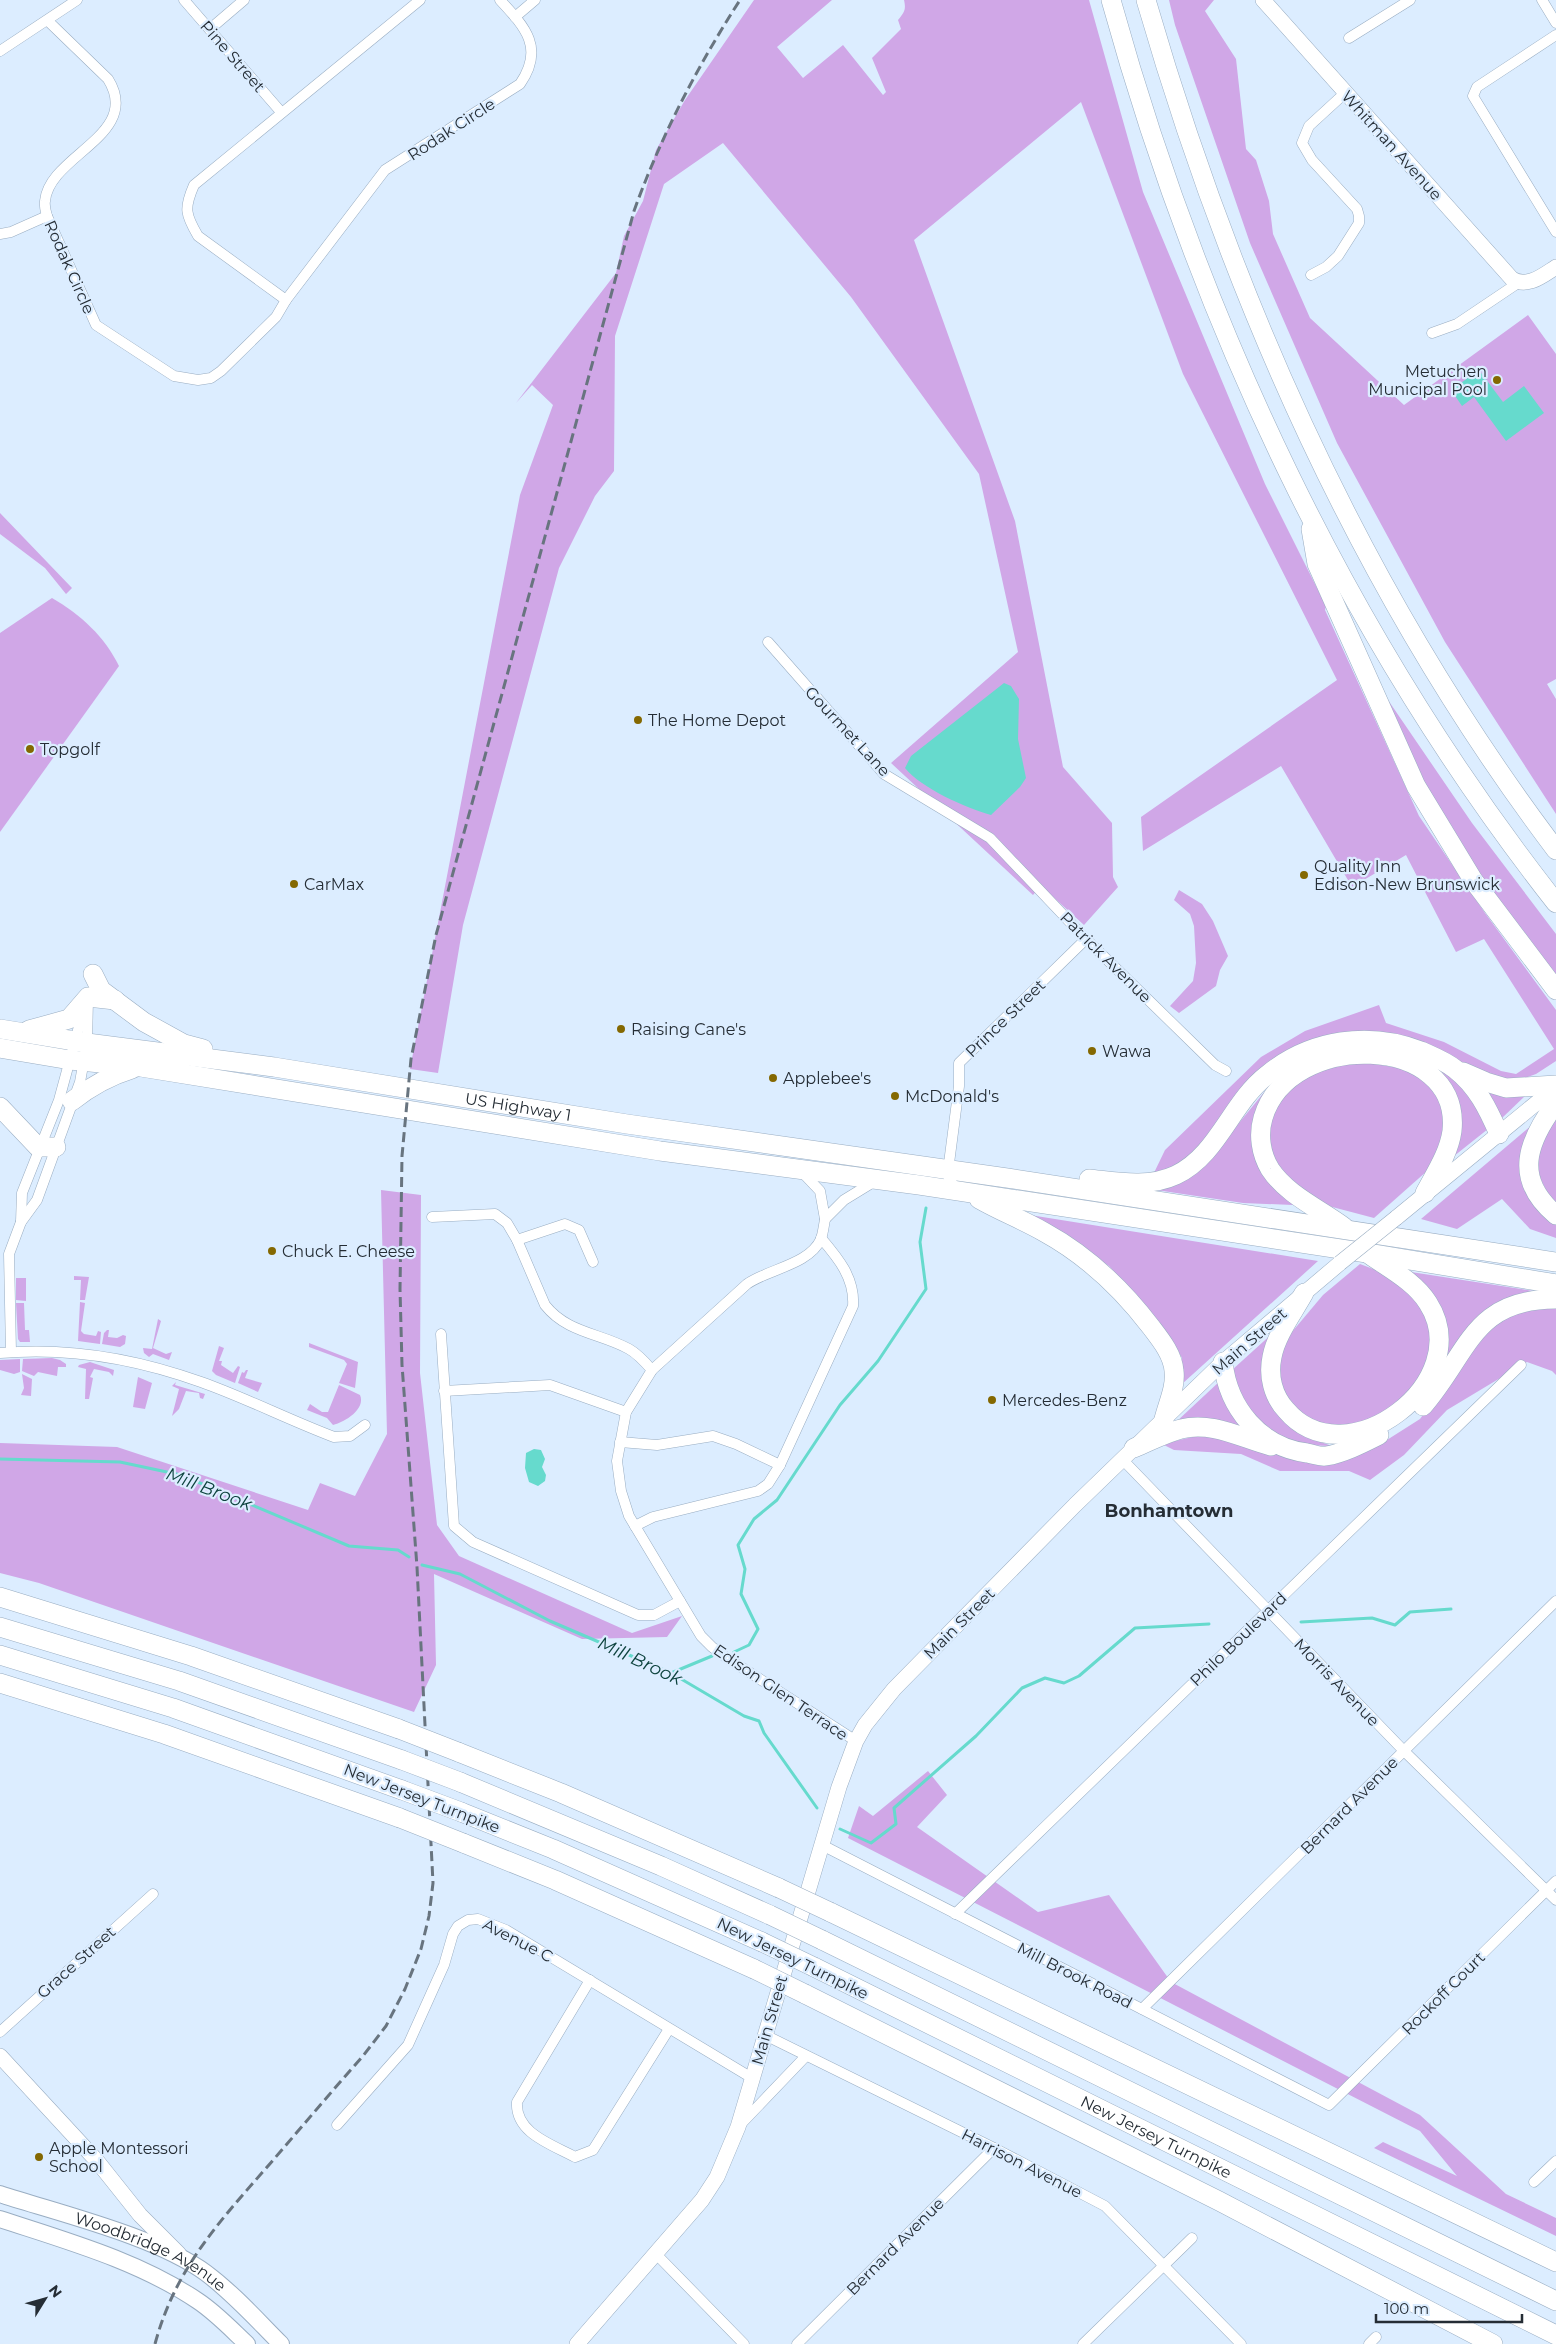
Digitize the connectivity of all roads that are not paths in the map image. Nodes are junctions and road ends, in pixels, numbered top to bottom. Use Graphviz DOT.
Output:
graph roads {
  1 [pos="77,0"];
  2 [pos="184,0"];
  3 [pos="244,0"];
  4 [pos="420,0"];
  5 [pos="500,0"];
  6 [pos="534,0"];
  7 [pos="1111,0"];
  8 [pos="1146,0"];
  9 [pos="1263,0"];
  10 [pos="1410,0"];
  11 [pos="1542,0"];
  12 [pos="515,17"];
  13 [pos="48,21"];
  14 [pos="1556,23"];
  15 [pos="210,29"];
  16 [pos="1556,35"];
  17 [pos="1349,38"];
  18 [pos="0,51"];
  19 [pos="1345,93"];
  20 [pos="281,112"];
  21 [pos="47,216"];
  22 [pos="1556,232"];
  23 [pos="0,234"];
  24 [pos="1556,268"];
  25 [pos="1312,275"];
  26 [pos="1521,283"];
  27 [pos="286,300"];
  28 [pos="1432,333"];
  29 [pos="1307,510"];
  30 [pos="768,642"];
  31 [pos="990,838"];
  32 [pos="1556,850"];
  33 [pos="1556,903"];
  34 [pos="1086,939"];
  35 [pos="93,974"];
  36 [pos="1556,990"];
  37 [pos="88,997"];
  38 [pos="115,1000"];
  39 [pos="9,1030"];
  40 [pos="0,1048"];
  41 [pos="79,1051"];
  42 [pos="141,1067"];
  43 [pos="274,1067"];
  44 [pos="1454,1068"];
  45 [pos="1226,1071"];
  46 [pos="1556,1086"];
  47 [pos="72,1101"];
  48 [pos="1556,1103"];
  49 [pos="0,1107"];
  50 [pos="1499,1134"];
  51 [pos="47,1147"];
  52 [pos="797,1169"];
  53 [pos="948,1171"];
  54 [pos="877,1180"];
  55 [pos="1058,1186"];
  56 [pos="963,1192"];
  57 [pos="1425,1193"];
  58 [pos="1556,1215"];
  59 [pos="432,1217"];
  60 [pos="825,1219"];
  61 [pos="21,1222"];
  62 [pos="1347,1229"];
  63 [pos="821,1238"];
  64 [pos="517,1240"];
  65 [pos="1367,1253"];
  66 [pos="592,1262"];
  67 [pos="1556,1262"];
  68 [pos="1556,1284"];
  69 [pos="1304,1293"];
  70 [pos="1556,1299"];
  71 [pos="441,1334"];
  72 [pos="11,1352"];
  73 [pos="0,1353"];
  74 [pos="1223,1362"];
  75 [pos="1521,1365"];
  76 [pos="652,1370"];
  77 [pos="444,1391"];
  78 [pos="626,1412"];
  79 [pos="1164,1419"];
  80 [pos="365,1425"];
  81 [pos="620,1442"];
  82 [pos="1284,1449"];
  83 [pos="1128,1453"];
  84 [pos="780,1465"];
  85 [pos="635,1526"];
  86 [pos="0,1597"];
  87 [pos="680,1601"];
  88 [pos="1556,1601"];
  89 [pos="1267,1611"];
  90 [pos="0,1627"];
  91 [pos="0,1655"];
  92 [pos="0,1683"];
  93 [pos="856,1742"];
  94 [pos="1404,1751"];
  95 [pos="820,1844"];
  96 [pos="1556,1881"];
  97 [pos="1546,1890"];
  98 [pos="153,1894"];
  99 [pos="1556,1900"];
  100 [pos="955,1914"];
  101 [pos="590,1980"];
  102 [pos="1142,2009"];
  103 [pos="669,2029"];
  104 [pos="0,2032"];
  105 [pos="765,2035"];
  106 [pos="0,2056"];
  107 [pos="806,2056"];
  108 [pos="5,2064"];
  109 [pos="752,2078"];
  110 [pos="1329,2105"];
  111 [pos="337,2125"];
  112 [pos="738,2127"];
  113 [pos="994,2148"];
  114 [pos="1556,2160"];
  115 [pos="1534,2182"];
  116 [pos="0,2194"];
  117 [pos="0,2219"];
  118 [pos="1192,2238"];
  119 [pos="656,2255"];
  120 [pos="1556,2262"];
  121 [pos="190,2263"];
  122 [pos="1164,2265"];
  123 [pos="1556,2301"];
  124 [pos="596,2321"];
  125 [pos="1556,2335"];
  126 [pos="247,2344"];
  127 [pos="281,2344"];
  128 [pos="566,2344"];
  129 [pos="577,2344"];
  130 [pos="744,2344"];
  131 [pos="797,2344"];
  132 [pos="1083,2344"];
  133 [pos="1241,2344"];
  134 [pos="1493,2344"];
  1 -- 13 [label="street"];
  2 -- 15 [label="street, Pine Street"];
  3 -- 15 [label="street"];
  4 -- 20 [label="street"];
  5 -- 12 [label="street, Rodak Circle"];
  6 -- 12 [label="street"];
  7 -- 29 [label="highway"];
  8 -- 32 [label="highway"];
  9 -- 19 [label="main road, Whitman Avenue"];
  10 -- 17 [label="street"];
  11 -- 14 [label="street"];
  12 -- 27 [label="street, Rodak Circle"];
  13 -- 18 [label="street"];
  13 -- 21 [label="street, Rodak Circle"];
  15 -- 20 [label="street, Pine Street"];
  16 -- 22 [label="street"];
  19 -- 25 [label="street"];
  19 -- 26 [label="main road, Whitman Avenue"];
  20 -- 27 [label="street"];
  21 -- 23 [label="street"];
  21 -- 27 [label="street, Rodak Circle"];
  24 -- 26 [label="main road"];
  26 -- 28 [label="street"];
  29 -- 33 [label="highway"];
  29 -- 36 [label="highway"];
  30 -- 31 [label="street, Gourmet Lane"];
  31 -- 34 [label="street, Patrick Avenue"];
  34 -- 45 [label="street, Patrick Avenue"];
  34 -- 53 [label="street, Prince Street"];
  35 -- 38 [label="highway"];
  37 -- 38 [label="highway"];
  37 -- 39 [label="highway"];
  37 -- 41 [label="street"];
  38 -- 43 [label="highway"];
  39 -- 41 [label="highway"];
  40 -- 41 [label="highway"];
  41 -- 42 [label="highway"];
  41 -- 43 [label="highway, US Highway 1"];
  41 -- 47 [label="street"];
  41 -- 51 [label="street"];
  42 -- 47 [label="highway"];
  42 -- 52 [label="highway"];
  43 -- 53 [label="highway, US Highway 1"];
  44 -- 46 [label="highway"];
  44 -- 50 [label="highway"];
  44 -- 55 [label="highway"];
  46 -- 50 [label="main road, Main Street"];
  47 -- 51 [label="street"];
  48 -- 58 [label="highway"];
  49 -- 51 [label="highway"];
  50 -- 57 [label="main road, Main Street"];
  51 -- 61 [label="street"];
  51 -- 61 [label="street"];
  52 -- 54 [label="highway"];
  52 -- 60 [label="street"];
  53 -- 55 [label="highway, US Highway 1"];
  53 -- 56 [label="street"];
  54 -- 56 [label="highway"];
  54 -- 60 [label="street"];
  55 -- 62 [label="highway, US Highway 1"];
  56 -- 65 [label="highway"];
  56 -- 79 [label="highway"];
  57 -- 62 [label="highway"];
  57 -- 69 [label="main road, Main Street, bridge"];
  59 -- 64 [label="street"];
  60 -- 63 [label="street"];
  61 -- 72 [label="street"];
  62 -- 67 [label="highway, US Highway 1"];
  63 -- 76 [label="street, Edison Glen Terrace"];
  63 -- 84 [label="street"];
  64 -- 66 [label="street"];
  64 -- 76 [label="street"];
  65 -- 68 [label="highway"];
  65 -- 69 [label="highway"];
  69 -- 74 [label="main road, Main Street"];
  70 -- 82 [label="highway"];
  71 -- 77 [label="street"];
  72 -- 73 [label="street"];
  72 -- 80 [label="street"];
  74 -- 79 [label="main road, Main Street"];
  74 -- 82 [label="highway"];
  75 -- 89 [label="street, Philo Boulevard"];
  76 -- 78 [label="street, Edison Glen Terrace"];
  77 -- 78 [label="street"];
  77 -- 87 [label="street"];
  78 -- 81 [label="street, Edison Glen Terrace"];
  79 -- 83 [label="main road, Main Street"];
  81 -- 84 [label="street"];
  81 -- 85 [label="street, Edison Glen Terrace"];
  82 -- 83 [label="highway"];
  83 -- 89 [label="street, Morris Avenue"];
  83 -- 93 [label="main road, Main Street"];
  84 -- 85 [label="street"];
  85 -- 87 [label="street, Edison Glen Terrace"];
  86 -- 120 [label="highway, bridge"];
  87 -- 93 [label="street, Edison Glen Terrace"];
  88 -- 94 [label="street, Bernard Avenue"];
  89 -- 94 [label="street, Morris Avenue"];
  89 -- 100 [label="street, Philo Boulevard"];
  90 -- 123 [label="highway, New Jersey Turnpike, bridge"];
  91 -- 125 [label="highway, New Jersey Turnpike, bridge"];
  92 -- 134 [label="highway, New Jersey Turnpike, bridge"];
  93 -- 95 [label="main road, Main Street"];
  94 -- 97 [label="street, Morris Avenue"];
  94 -- 102 [label="street, Bernard Avenue"];
  95 -- 100 [label="street, Mill Brook Road"];
  95 -- 105 [label="main road, Main Street"];
  96 -- 97 [label="street, Rockoff Court"];
  97 -- 99 [label="street, Morris Avenue"];
  97 -- 110 [label="street, Rockoff Court"];
  98 -- 104 [label="street, Grace Street"];
  100 -- 102 [label="street, Mill Brook Road"];
  101 -- 103 [label="street, Avenue C"];
  101 -- 103 [label="street"];
  101 -- 111 [label="street, Avenue C"];
  102 -- 110 [label="street, Mill Brook Road"];
  103 -- 109 [label="street, Avenue C"];
  105 -- 107 [label="street, Harrison Avenue"];
  105 -- 109 [label="main road, Main Street"];
  106 -- 108 [label="main road"];
  107 -- 112 [label="street"];
  107 -- 113 [label="street, Harrison Avenue"];
  108 -- 121 [label="main road"];
  109 -- 112 [label="main road, Main Street"];
  112 -- 119 [label="main road, Main Street"];
  113 -- 122 [label="street, Harrison Avenue"];
  113 -- 131 [label="street, Bernard Avenue"];
  114 -- 115 [label="street"];
  116 -- 121 [label="main road, Woodbridge Avenue"];
  117 -- 126 [label="main road, Woodbridge Avenue"];
  118 -- 122 [label="street"];
  119 -- 124 [label="main road, Main Street"];
  119 -- 130 [label="street"];
  121 -- 127 [label="main road, Woodbridge Avenue"];
  122 -- 132 [label="street"];
  122 -- 133 [label="street, Harrison Avenue"];
  124 -- 128 [label="main road, Main Street"];
  124 -- 129 [label="main road, Main Street"];
}
